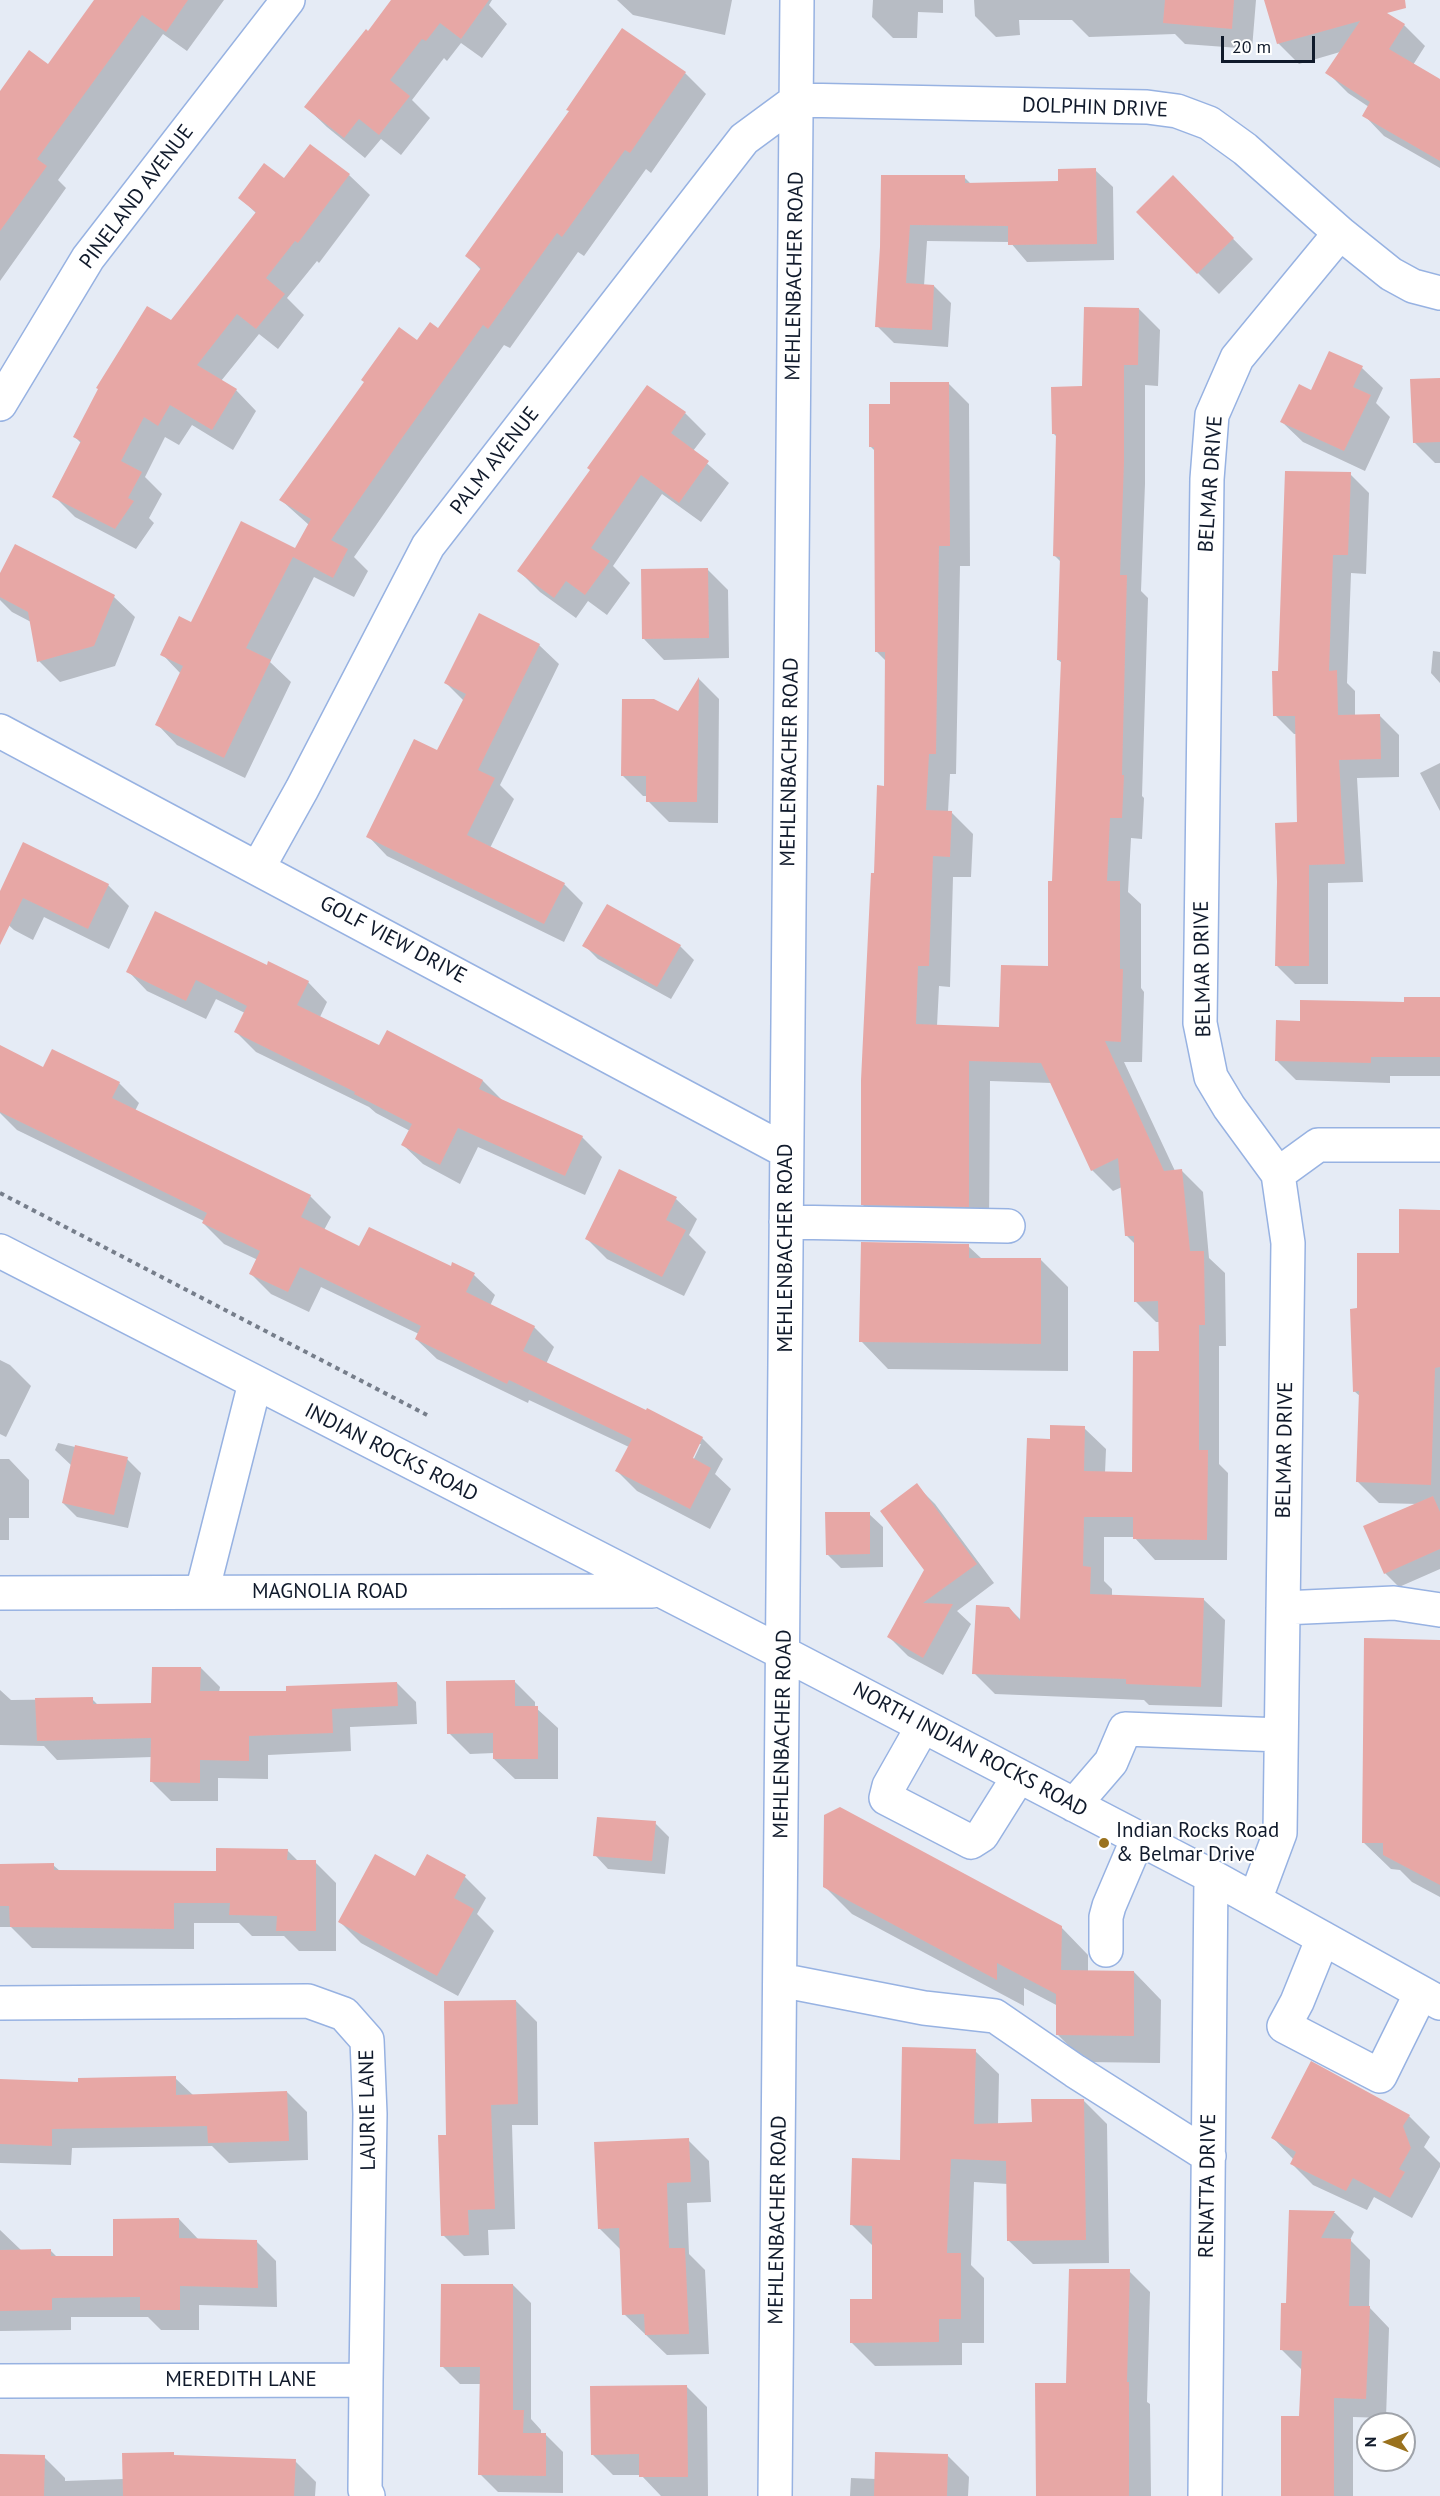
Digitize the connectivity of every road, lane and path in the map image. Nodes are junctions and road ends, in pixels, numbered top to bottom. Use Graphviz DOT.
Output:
graph roads {
  1 [pos="288,0"];
  2 [pos="797,0"];
  3 [pos="797,100"];
  4 [pos="1340,233"];
  5 [pos="1440,293"];
  6 [pos="0,404"];
  7 [pos="0,731"];
  8 [pos="258,868"];
  9 [pos="1440,1145"];
  10 [pos="786,1150"];
  11 [pos="1278,1174"];
  12 [pos="0,1193"];
  13 [pos="786,1222"];
  14 [pos="1008,1226"];
  15 [pos="0,1251"];
  16 [pos="255,1383"];
  17 [pos="427,1415"];
  18 [pos="659,1591"];
  19 [pos="202,1592"];
  20 [pos="0,1593"];
  21 [pos="1283,1608"];
  22 [pos="1440,1610"];
  23 [pos="783,1653"];
  24 [pos="923,1726"];
  25 [pos="1281,1736"];
  26 [pos="1019,1776"];
  27 [pos="1074,1804"];
  28 [pos="1138,1838"];
  29 [pos="1211,1876"];
  30 [pos="1255,1900"];
  31 [pos="1323,1938"];
  32 [pos="1106,1950"];
  33 [pos="780,1980"];
  34 [pos="1434,1996"];
  35 [pos="0,2003"];
  36 [pos="1209,2156"];
  37 [pos="366,2380"];
  38 [pos="0,2381"];
  39 [pos="368,2496"];
  40 [pos="775,2496"];
  41 [pos="1205,2496"];
  1 -- 6 [label="street, PINELAND AVENUE"];
  2 -- 3 [label="street, MEHLENBACHER ROAD"];
  3 -- 4 [label="street, DOLPHIN DRIVE"];
  3 -- 8 [label="street, PALM AVENUE"];
  3 -- 10 [label="street, MEHLENBACHER ROAD"];
  4 -- 5 [label="street, DOLPHIN DRIVE"];
  4 -- 11 [label="street, BELMAR DRIVE"];
  7 -- 8 [label="street, GOLF VIEW DRIVE"];
  8 -- 10 [label="street, GOLF VIEW DRIVE"];
  9 -- 11 [label="street"];
  10 -- 13 [label="street, MEHLENBACHER ROAD"];
  11 -- 21 [label="street, BELMAR DRIVE"];
  12 -- 17 [label="path"];
  13 -- 14 [label="street"];
  13 -- 23 [label="street, MEHLENBACHER ROAD"];
  15 -- 16 [label="street, INDIAN ROCKS ROAD"];
  16 -- 18 [label="street, INDIAN ROCKS ROAD"];
  16 -- 19 [label="street"];
  18 -- 19 [label="street, MAGNOLIA ROAD"];
  18 -- 23 [label="street, INDIAN ROCKS ROAD"];
  19 -- 20 [label="street, MAGNOLIA ROAD"];
  21 -- 22 [label="street"];
  21 -- 25 [label="street, BELMAR DRIVE"];
  23 -- 24 [label="street, NORTH INDIAN ROCKS ROAD"];
  23 -- 33 [label="street, MEHLENBACHER ROAD"];
  24 -- 26 [label="street, NORTH INDIAN ROCKS ROAD"];
  24 -- 26 [label="street"];
  25 -- 27 [label="street"];
  25 -- 30 [label="street, BELMAR DRIVE"];
  26 -- 27 [label="street, NORTH INDIAN ROCKS ROAD"];
  27 -- 28 [label="street, NORTH INDIAN ROCKS ROAD"];
  28 -- 29 [label="street, NORTH INDIAN ROCKS ROAD"];
  28 -- 32 [label="street"];
  29 -- 30 [label="street, NORTH INDIAN ROCKS ROAD"];
  29 -- 36 [label="street, RENATTA DRIVE"];
  30 -- 31 [label="street, NORTH INDIAN ROCKS ROAD"];
  31 -- 34 [label="street, NORTH INDIAN ROCKS ROAD"];
  31 -- 34 [label="street"];
  33 -- 36 [label="street"];
  33 -- 40 [label="street, MEHLENBACHER ROAD"];
  35 -- 37 [label="street, LAURIE LANE"];
  36 -- 41 [label="street, RENATTA DRIVE"];
  37 -- 38 [label="street, MEREDITH LANE"];
  37 -- 39 [label="street"];
}
